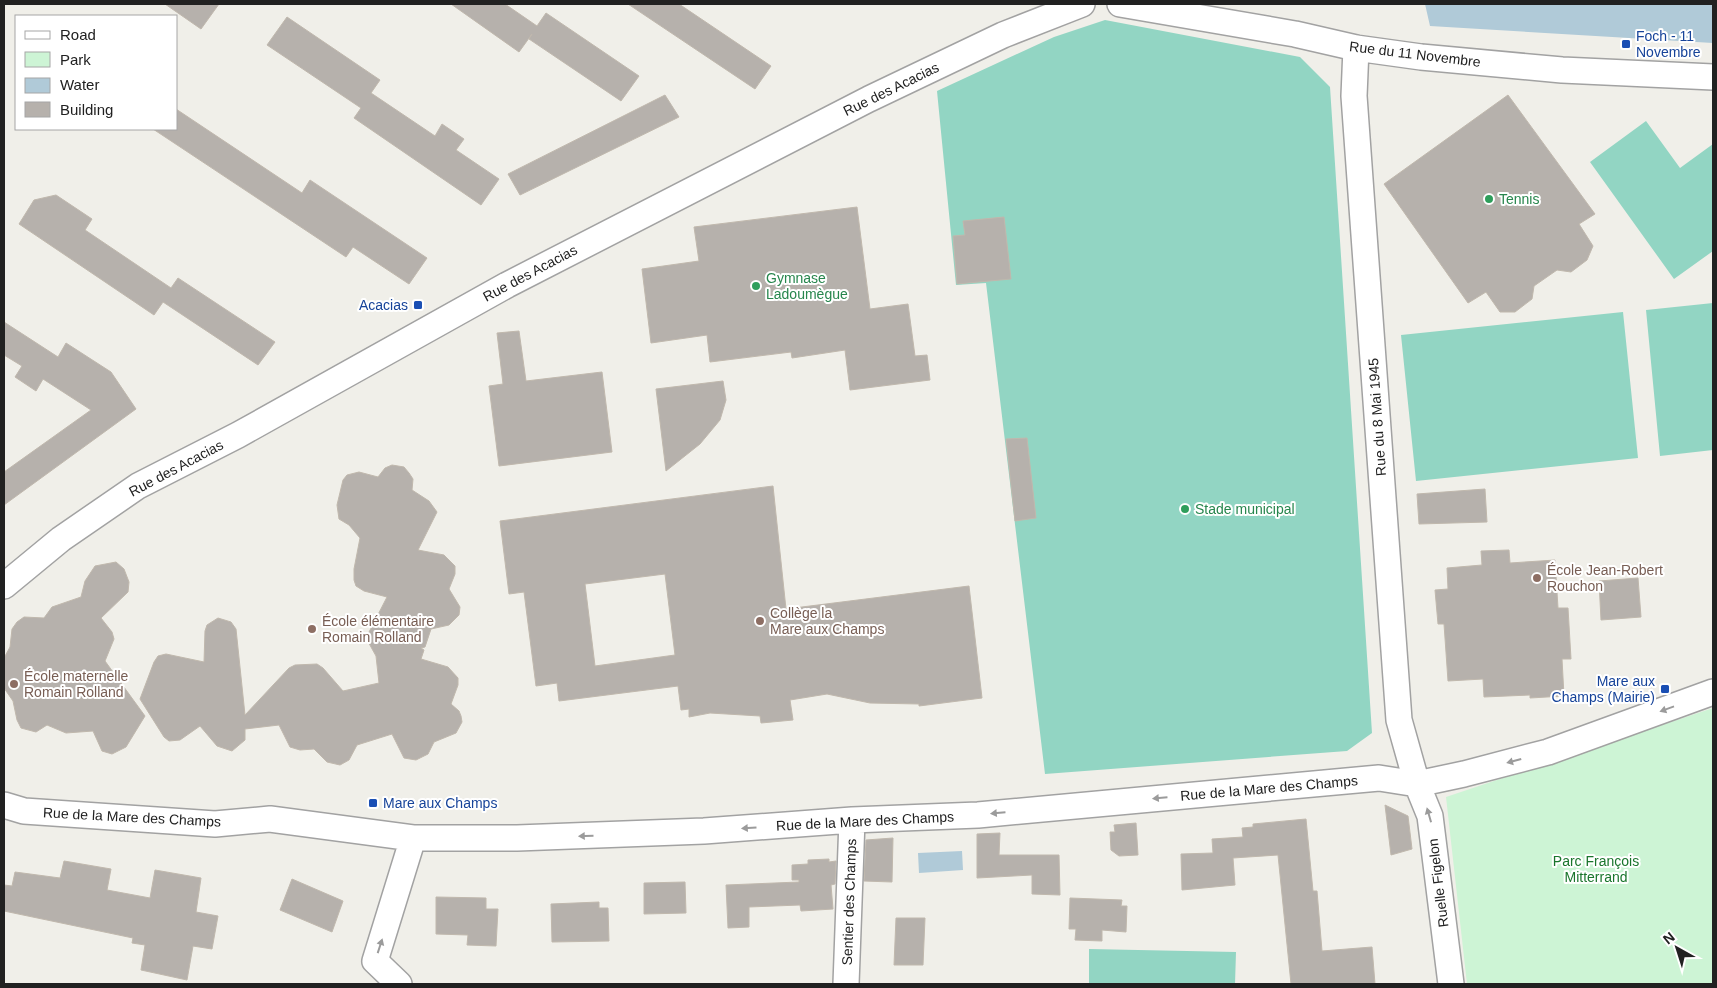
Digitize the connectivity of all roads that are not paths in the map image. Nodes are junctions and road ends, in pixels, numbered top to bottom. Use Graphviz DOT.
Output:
graph roads {
  1 [pos="1082,4"];
  2 [pos="1120,4"];
  3 [pos="1356,48"];
  4 [pos="1713,77"];
  5 [pos="4,586"];
  6 [pos="1713,692"];
  7 [pos="1417,784"];
  8 [pos="4,804"];
  9 [pos="852,820"];
  10 [pos="413,838"];
  11 [pos="399,984"];
  12 [pos="846,984"];
  13 [pos="1450,984"];
  1 -- 5 [label="street, Rue des Acacias"];
  2 -- 3 [label="street, Rue du 11 Novembre"];
  3 -- 4 [label="street, Rue du 11 Novembre"];
  3 -- 7 [label="street, Rue du 8 Mai 1945"];
  6 -- 7 [label="street, Rue de la Mare des Champs, one-way"];
  7 -- 9 [label="street, Rue de la Mare des Champs, one-way"];
  13 -- 7 [label="street, Ruelle Figelon, one-way"];
  8 -- 10 [label="street, Rue de la Mare des Champs"];
  9 -- 10 [label="street, Rue de la Mare des Champs, one-way"];
  9 -- 12 [label="street, Sentier des Champs"];
  11 -- 10 [label="street, one-way"];
}
